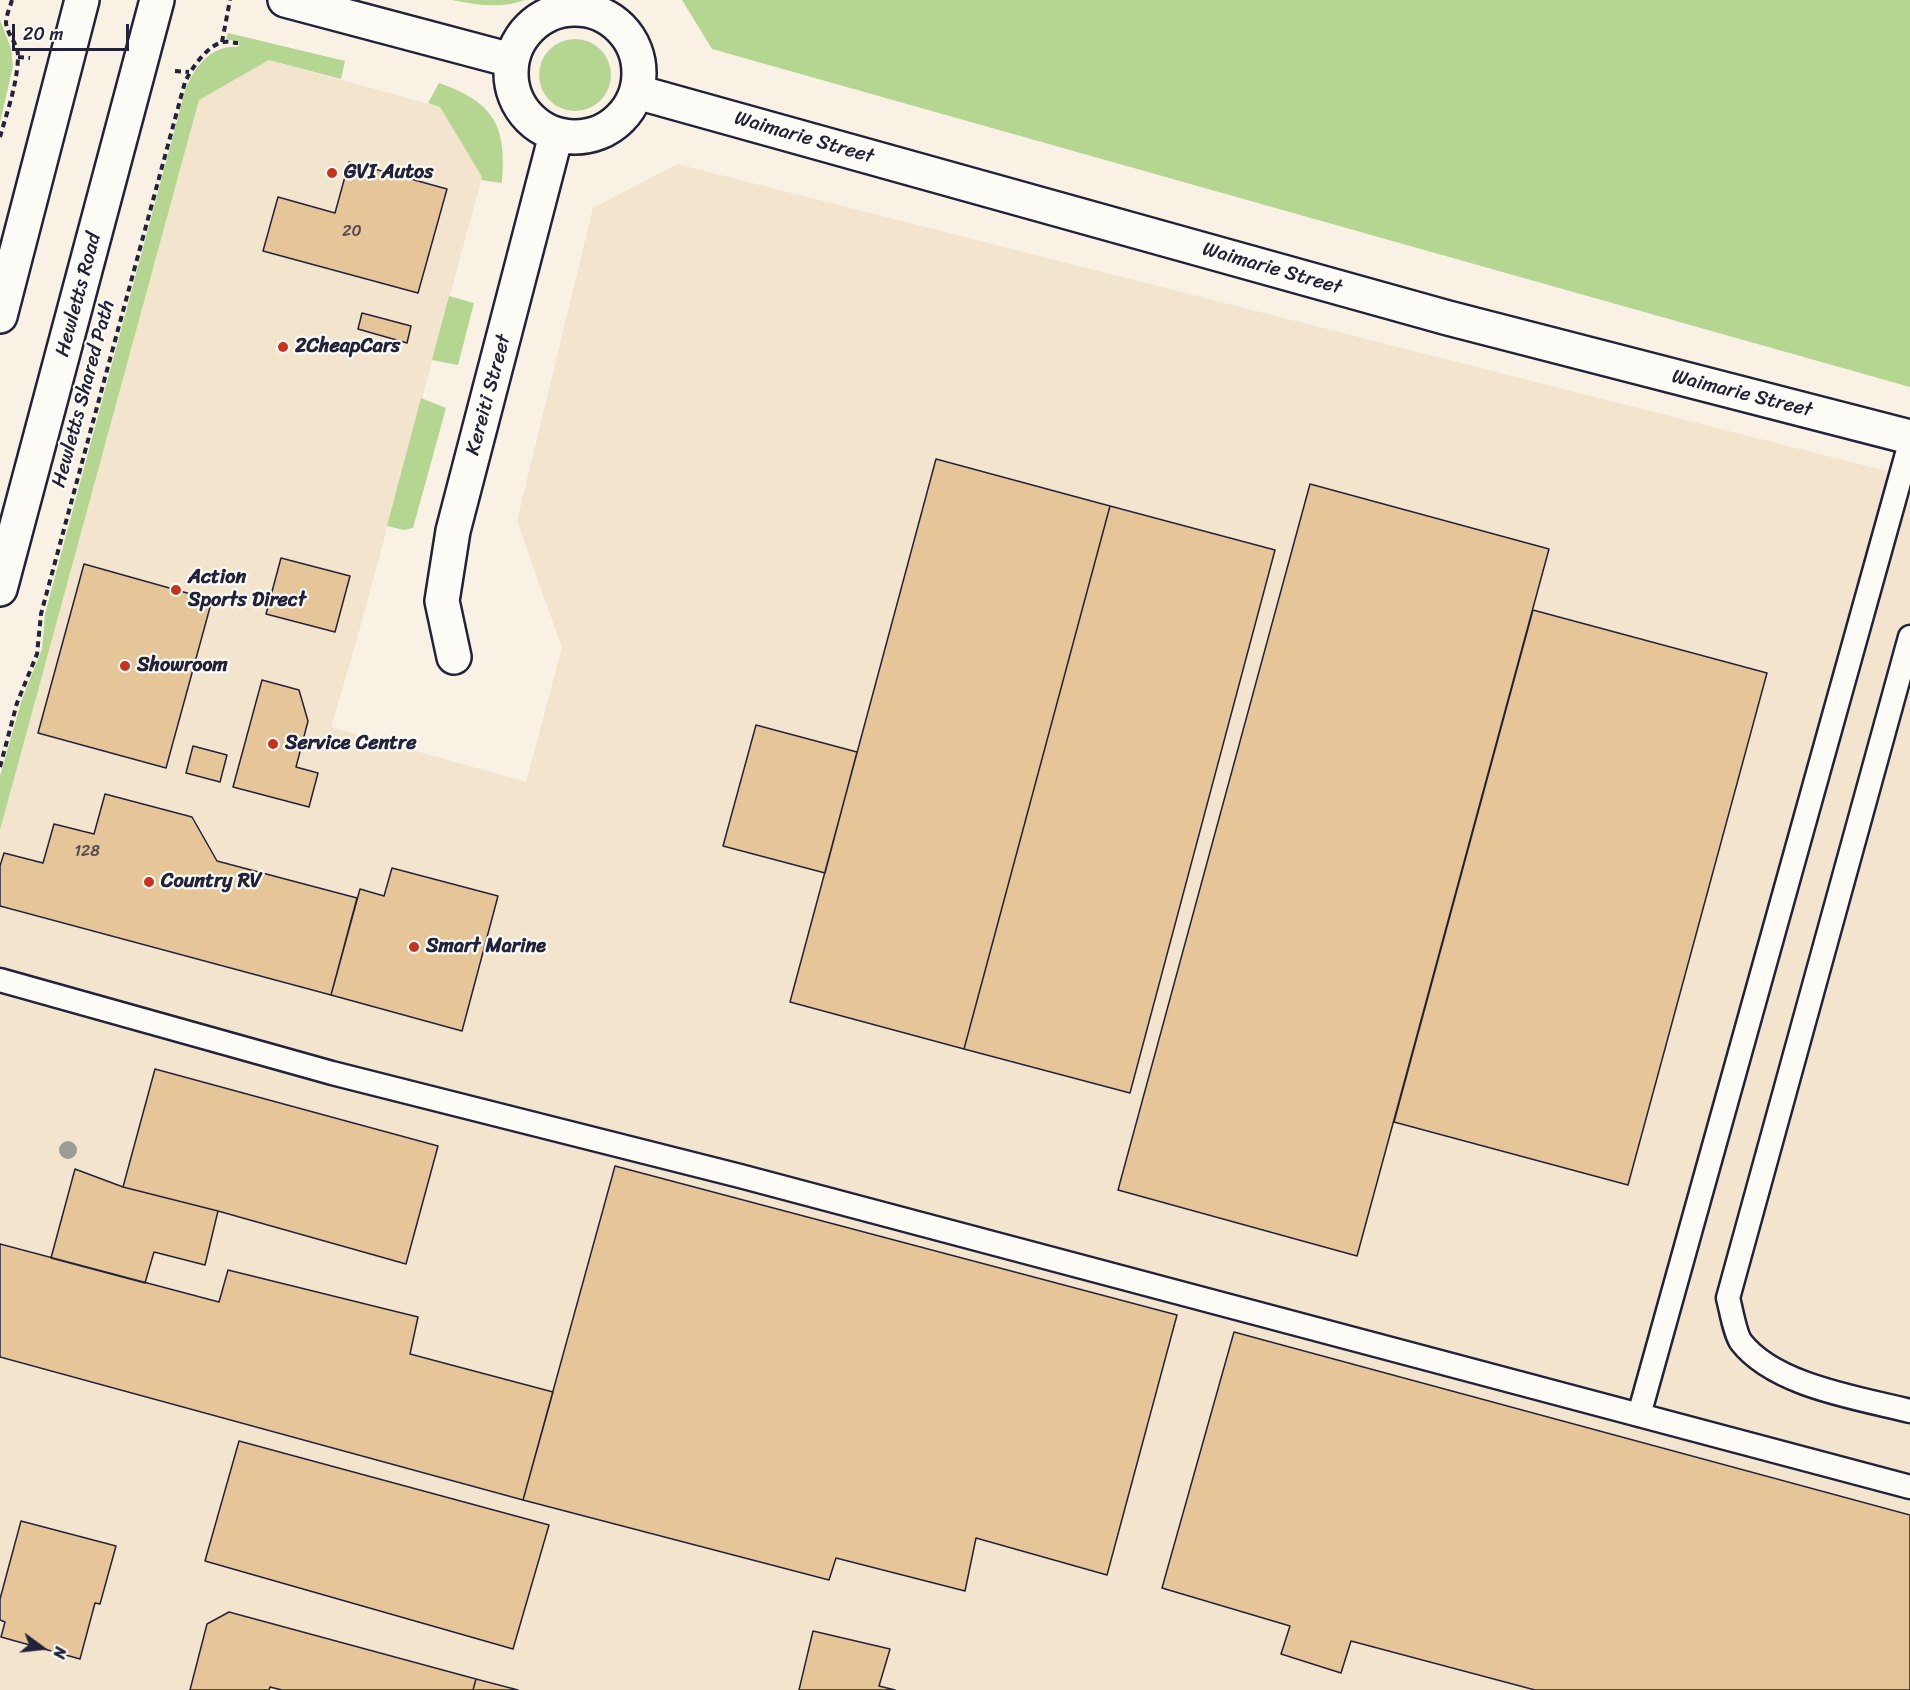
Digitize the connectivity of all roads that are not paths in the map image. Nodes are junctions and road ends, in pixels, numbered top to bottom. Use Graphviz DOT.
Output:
graph roads {
  1 [pos="82,0"];
  2 [pos="158,0"];
  3 [pos="285,0"];
  4 [pos="595,6"];
  5 [pos="511,60"];
  6 [pos="637,92"];
  7 [pos="556,135"];
  8 [pos="0,316"];
  9 [pos="1910,437"];
  10 [pos="1910,443"];
  11 [pos="0,589"];
  12 [pos="1910,637"];
  13 [pos="454,657"];
  14 [pos="0,980"];
  15 [pos="1910,1411"];
  16 [pos="1639,1415"];
  17 [pos="1910,1487"];
  1 -- 8 [label="main road"];
  2 -- 11 [label="main road, Hewletts Road"];
  3 -- 5 [label="main road"];
  4 -- 5 [label="main road"];
  4 -- 6 [label="main road"];
  5 -- 7 [label="main road"];
  6 -- 7 [label="main road"];
  6 -- 9 [label="main road, Waimarie Street"];
  7 -- 13 [label="main road, Kereiti Street"];
  10 -- 16 [label="lane"];
  12 -- 15 [label="lane"];
  14 -- 16 [label="lane"];
  16 -- 17 [label="lane"];
}
